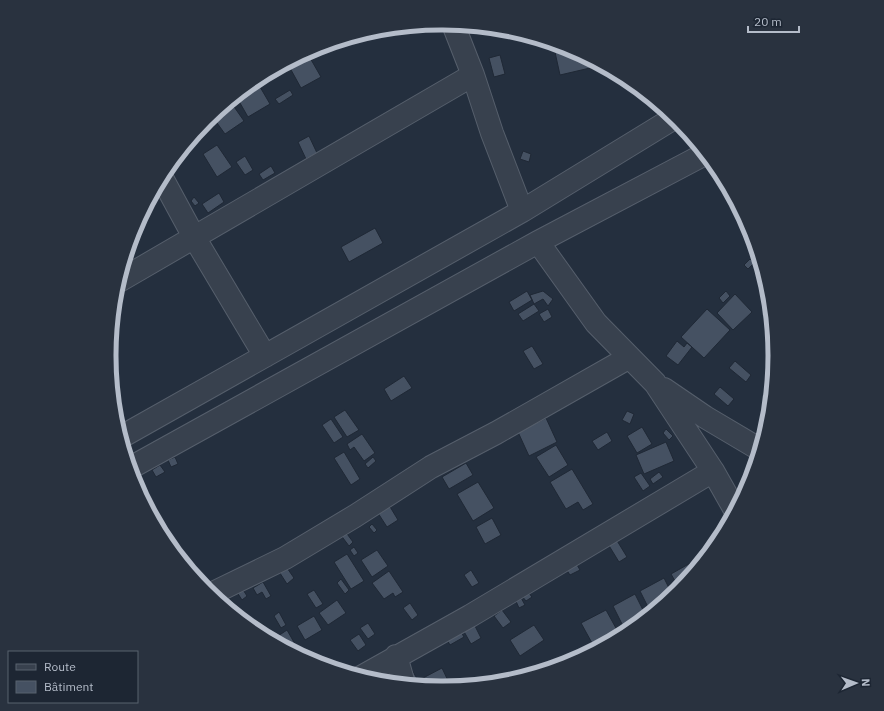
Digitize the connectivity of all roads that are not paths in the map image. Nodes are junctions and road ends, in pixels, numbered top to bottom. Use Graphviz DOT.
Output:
graph roads {
  1 [pos="457,31"];
  2 [pos="473,75"];
  3 [pos="668,122"];
  4 [pos="700,157"];
  5 [pos="165,184"];
  6 [pos="522,211"];
  7 [pos="194,237"];
  8 [pos="538,242"];
  9 [pos="126,278"];
  10 [pos="265,356"];
  11 [pos="628,358"];
  12 [pos="655,383"];
  13 [pos="127,434"];
  14 [pos="754,446"];
  15 [pos="136,465"];
  16 [pos="713,471"];
  17 [pos="731,504"];
  18 [pos="217,591"];
  19 [pos="396,656"];
  20 [pos="368,673"];
  21 [pos="402,678"];
  1 -- 2 [label="street"];
  2 -- 6 [label="street"];
  2 -- 7 [label="street"];
  3 -- 6 [label="street"];
  4 -- 8 [label="street"];
  5 -- 7 [label="street"];
  6 -- 10 [label="street"];
  7 -- 9 [label="street"];
  7 -- 10 [label="street"];
  8 -- 11 [label="street"];
  8 -- 15 [label="street"];
  10 -- 13 [label="street"];
  11 -- 12 [label="street"];
  11 -- 18 [label="street"];
  12 -- 14 [label="street"];
  12 -- 16 [label="street"];
  16 -- 17 [label="street"];
  16 -- 19 [label="street"];
  19 -- 20 [label="street"];
  19 -- 21 [label="street"];
}
